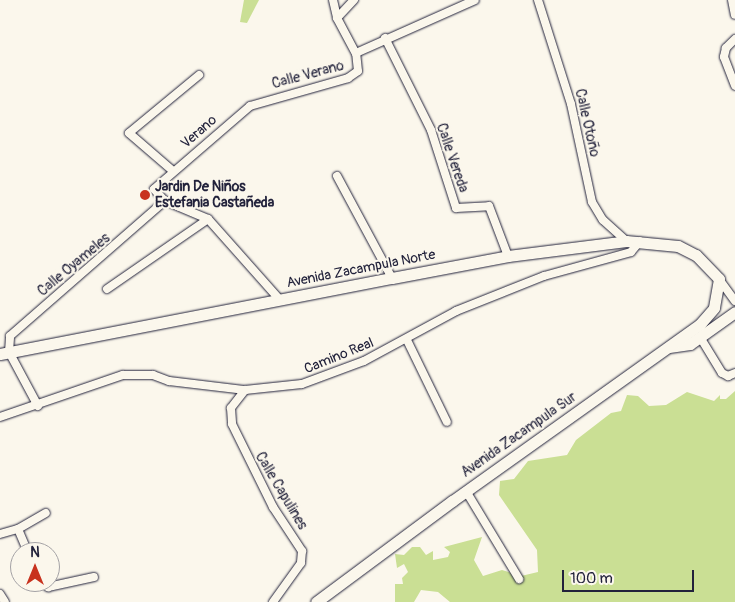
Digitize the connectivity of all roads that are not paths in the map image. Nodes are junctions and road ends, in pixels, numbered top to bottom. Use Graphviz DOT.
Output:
graph roads {
  1 [pos="333,0"];
  2 [pos="354,0"];
  3 [pos="475,0"];
  4 [pos="538,0"];
  5 [pos="732,0"];
  6 [pos="735,15"];
  7 [pos="337,18"];
  8 [pos="386,38"];
  9 [pos="735,39"];
  10 [pos="356,53"];
  11 [pos="199,74"];
  12 [pos="735,86"];
  13 [pos="264,99"];
  14 [pos="173,171"];
  15 [pos="337,176"];
  16 [pos="165,200"];
  17 [pos="208,219"];
  18 [pos="626,241"];
  19 [pos="640,241"];
  20 [pos="508,256"];
  21 [pos="392,278"];
  22 [pos="719,279"];
  23 [pos="107,289"];
  24 [pos="280,300"];
  25 [pos="735,301"];
  26 [pos="735,312"];
  27 [pos="700,337"];
  28 [pos="407,340"];
  29 [pos="667,348"];
  30 [pos="4,353"];
  31 [pos="735,373"];
  32 [pos="245,390"];
  33 [pos="38,406"];
  34 [pos="0,417"];
  35 [pos="447,422"];
  36 [pos="466,491"];
  37 [pos="46,513"];
  38 [pos="18,529"];
  39 [pos="0,534"];
  40 [pos="24,542"];
  41 [pos="94,577"];
  42 [pos="519,578"];
  43 [pos="60,584"];
  44 [pos="0,594"];
  45 [pos="5,602"];
  46 [pos="273,602"];
  47 [pos="316,602"];
  1 -- 7 [label="street"];
  2 -- 7 [label="street"];
  3 -- 8 [label="street, Calle Verano"];
  4 -- 18 [label="street, Calle Otoño"];
  5 -- 6 [label="street"];
  7 -- 10 [label="street"];
  8 -- 10 [label="street, Calle Verano"];
  8 -- 20 [label="street, Calle Vereda"];
  9 -- 12 [label="street"];
  10 -- 13 [label="street, Calle Verano"];
  11 -- 14 [label="street"];
  13 -- 14 [label="street, Verano"];
  14 -- 16 [label="street, Verano"];
  15 -- 21 [label="street"];
  16 -- 17 [label="street"];
  16 -- 30 [label="street, Calle Oyameles"];
  17 -- 23 [label="street"];
  17 -- 24 [label="street"];
  18 -- 19 [label="main road, Avenida Zacampula Norte"];
  18 -- 20 [label="main road, Avenida Zacampula Norte"];
  19 -- 22 [label="main road, Avenida Zacampula Norte"];
  19 -- 28 [label="street, Camino Real"];
  20 -- 21 [label="main road, Avenida Zacampula Norte"];
  21 -- 24 [label="main road, Avenida Zacampula Norte"];
  22 -- 25 [label="street"];
  22 -- 29 [label="main road, Avenida Zacampula Sur"];
  24 -- 30 [label="main road, Avenida Zacampula Norte"];
  26 -- 27 [label="main road"];
  27 -- 29 [label="main road"];
  27 -- 31 [label="street"];
  28 -- 32 [label="street, Camino Real"];
  28 -- 35 [label="street"];
  29 -- 36 [label="main road, Avenida Zacampula Sur"];
  30 -- 33 [label="street"];
  32 -- 33 [label="street, Camino Real"];
  32 -- 46 [label="street, Calle Capulines"];
  33 -- 34 [label="street, Camino Real"];
  36 -- 42 [label="street"];
  36 -- 47 [label="main road, Avenida Zacampula Sur"];
  37 -- 38 [label="street"];
  38 -- 39 [label="street"];
  38 -- 40 [label="street"];
  41 -- 43 [label="street"];
  44 -- 45 [label="street"];
}
